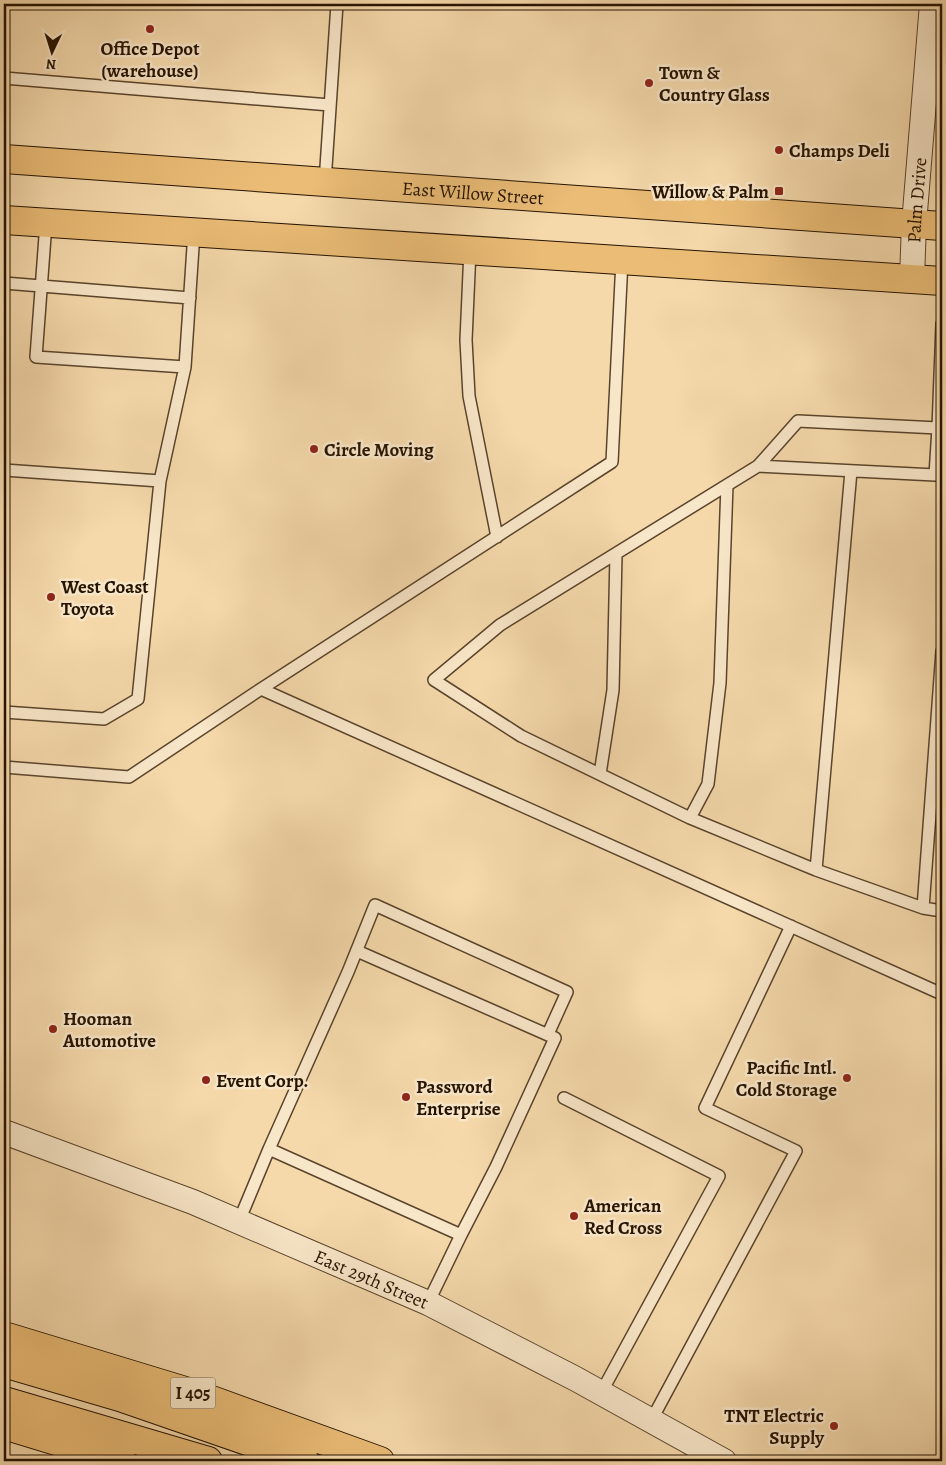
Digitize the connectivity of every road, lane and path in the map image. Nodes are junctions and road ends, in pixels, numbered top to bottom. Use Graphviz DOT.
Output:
graph roads {
  1 [pos="337,4"];
  2 [pos="932,4"];
  3 [pos="4,78"];
  4 [pos="330,105"];
  5 [pos="4,159"];
  6 [pos="325,182"];
  7 [pos="4,220"];
  8 [pos="46,223"];
  9 [pos="914,224"];
  10 [pos="942,226"];
  11 [pos="194,232"];
  12 [pos="470,250"];
  13 [pos="622,260"];
  14 [pos="912,278"];
  15 [pos="942,281"];
  16 [pos="4,283"];
  17 [pos="42,286"];
  18 [pos="190,298"];
  19 [pos="942,324"];
  20 [pos="185,367"];
  21 [pos="938,428"];
  22 [pos="758,466"];
  23 [pos="4,470"];
  24 [pos="851,471"];
  25 [pos="939,475"];
  26 [pos="160,481"];
  27 [pos="727,485"];
  28 [pos="497,537"];
  29 [pos="616,554"];
  30 [pos="942,651"];
  31 [pos="261,688"];
  32 [pos="4,712"];
  33 [pos="4,767"];
  34 [pos="600,774"];
  35 [pos="690,818"];
  36 [pos="816,870"];
  37 [pos="923,908"];
  38 [pos="942,912"];
  39 [pos="791,926"];
  40 [pos="357,951"];
  41 [pos="942,994"];
  42 [pos="551,1036"];
  43 [pos="564,1098"];
  44 [pos="4,1132"];
  45 [pos="269,1148"];
  46 [pos="239,1221"];
  47 [pos="462,1235"];
  48 [pos="428,1303"];
  49 [pos="4,1336"];
  50 [pos="4,1363"];
  51 [pos="601,1393"];
  52 [pos="4,1401"];
  53 [pos="651,1421"];
  54 [pos="4,1425"];
  55 [pos="122,1461"];
  56 [pos="208,1461"];
  57 [pos="305,1461"];
  58 [pos="380,1461"];
  59 [pos="724,1461"];
  1 -- 4 [label="lane"];
  2 -- 9 [label="street, Palm Drive"];
  3 -- 4 [label="lane"];
  4 -- 6 [label="lane"];
  5 -- 6 [label="main road, East Willow Street"];
  6 -- 9 [label="main road, East Willow Street"];
  7 -- 8 [label="main road"];
  8 -- 11 [label="main road"];
  8 -- 17 [label="lane"];
  9 -- 10 [label="main road, East Willow Street"];
  9 -- 14 [label="street, Palm Drive"];
  11 -- 12 [label="main road"];
  11 -- 18 [label="lane"];
  12 -- 13 [label="main road"];
  12 -- 28 [label="lane"];
  13 -- 14 [label="main road"];
  13 -- 28 [label="lane"];
  14 -- 15 [label="main road"];
  16 -- 17 [label="lane"];
  17 -- 18 [label="lane"];
  17 -- 20 [label="lane"];
  18 -- 20 [label="lane"];
  19 -- 21 [label="lane"];
  20 -- 26 [label="lane"];
  21 -- 22 [label="lane"];
  21 -- 25 [label="lane"];
  22 -- 24 [label="lane"];
  22 -- 27 [label="lane"];
  23 -- 26 [label="lane"];
  24 -- 25 [label="lane"];
  24 -- 36 [label="lane"];
  26 -- 32 [label="lane"];
  27 -- 29 [label="lane"];
  27 -- 35 [label="lane"];
  28 -- 31 [label="lane"];
  29 -- 34 [label="lane"];
  29 -- 34 [label="lane"];
  30 -- 37 [label="lane"];
  31 -- 33 [label="lane"];
  31 -- 39 [label="lane"];
  34 -- 35 [label="lane"];
  35 -- 36 [label="lane"];
  36 -- 37 [label="lane"];
  37 -- 38 [label="lane"];
  39 -- 41 [label="lane"];
  39 -- 53 [label="lane"];
  40 -- 42 [label="lane"];
  40 -- 42 [label="lane"];
  40 -- 45 [label="lane"];
  42 -- 47 [label="lane"];
  43 -- 51 [label="lane"];
  44 -- 46 [label="street, East 29th Street"];
  45 -- 46 [label="lane"];
  45 -- 47 [label="lane"];
  46 -- 48 [label="street, East 29th Street"];
  47 -- 48 [label="lane"];
  48 -- 51 [label="street, East 29th Street"];
  49 -- 58 [label="main road, I 405"];
  50 -- 57 [label="main road"];
  51 -- 53 [label="street, East 29th Street"];
  52 -- 56 [label="main road"];
  53 -- 59 [label="street, East 29th Street"];
  54 -- 55 [label="main road"];
}
